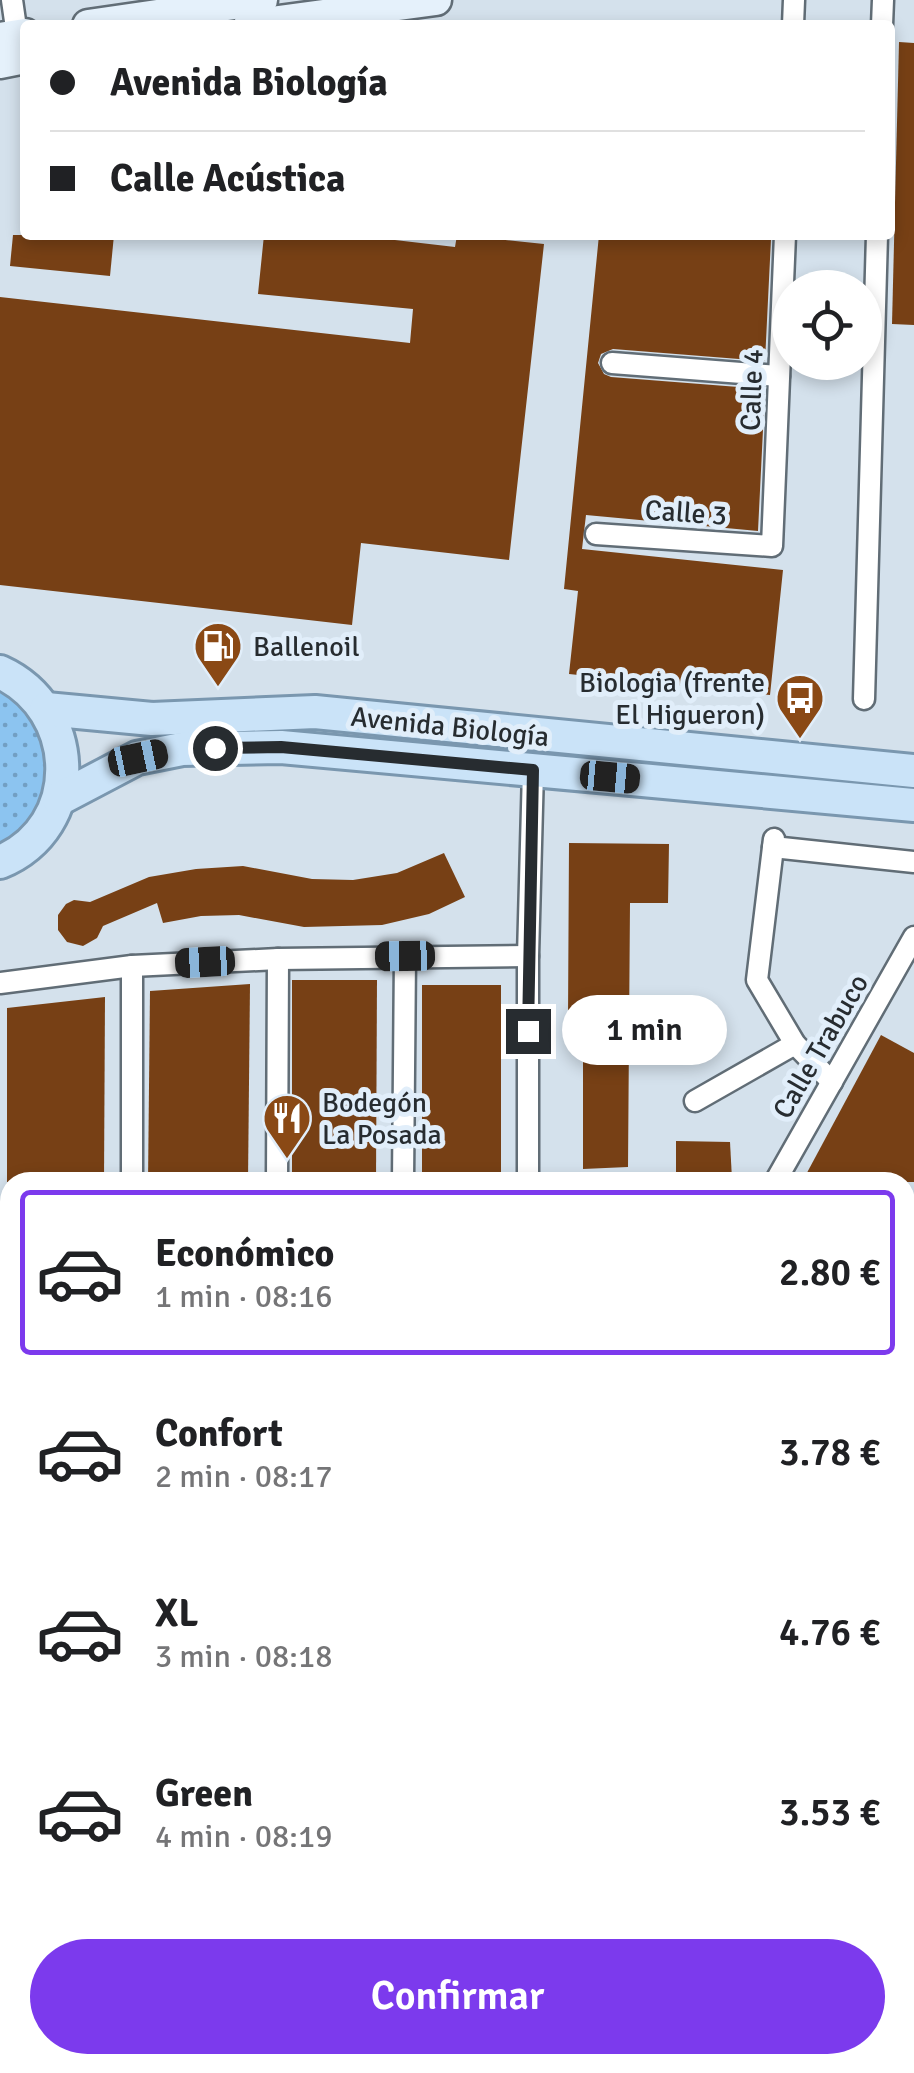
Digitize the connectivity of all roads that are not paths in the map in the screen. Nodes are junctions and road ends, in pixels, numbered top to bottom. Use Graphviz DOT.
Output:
graph roads {
  1 [pos="12,0"];
  2 [pos="262,0"];
  3 [pos="436,0"];
  4 [pos="123,20"];
  5 [pos="286,20"];
  6 [pos="17,41"];
  7 [pos="0,63"];
  8 [pos="785,240"];
  9 [pos="877,240"];
  10 [pos="784,270"];
  11 [pos="612,363"];
  12 [pos="772,375"];
  13 [pos="779,380"];
  14 [pos="596,534"];
  15 [pos="772,546"];
  16 [pos="0,672"];
  17 [pos="864,699"];
  18 [pos="46,709"];
  19 [pos="909,768"];
  20 [pos="533,770"];
  21 [pos="59,799"];
  22 [pos="914,805"];
  23 [pos="914,862"];
  24 [pos="2,863"];
  25 [pos="914,937"];
  26 [pos="405,956"];
  27 [pos="528,956"];
  28 [pos="278,958"];
  29 [pos="132,966"];
  30 [pos="0,983"];
  31 [pos="795,1044"];
  32 [pos="832,1082"];
  33 [pos="695,1102"];
  34 [pos="132,1172"];
  35 [pos="277,1172"];
  36 [pos="403,1172"];
  37 [pos="528,1172"];
  38 [pos="780,1172"];
  1 -- 6 [label="street"];
  2 -- 4 [label="main road"];
  3 -- 5 [label="main road"];
  6 -- 7 [label="main road"];
  8 -- 10 [label="street, Calle 4"];
  9 -- 17 [label="street"];
  11 -- 12 [label="street"];
  13 -- 15 [label="street, Calle 4"];
  14 -- 15 [label="street, Calle 3"];
  16 -- 18 [label="main road"];
  18 -- 19 [label="main road, Avenida Biología"];
  18 -- 21 [label="main road"];
  20 -- 21 [label="main road, Avenida Biología"];
  20 -- 22 [label="main road, Avenida Biología"];
  20 -- 27 [label="street"];
  21 -- 24 [label="main road"];
  23 -- 31 [label="street"];
  25 -- 32 [label="street, Calle Trabuco"];
  26 -- 27 [label="street"];
  26 -- 28 [label="street"];
  26 -- 36 [label="street"];
  27 -- 37 [label="street"];
  28 -- 29 [label="street"];
  28 -- 35 [label="street"];
  29 -- 30 [label="street"];
  29 -- 34 [label="street"];
  31 -- 32 [label="street"];
  31 -- 33 [label="street"];
  32 -- 38 [label="street, Calle Trabuco"];
}
